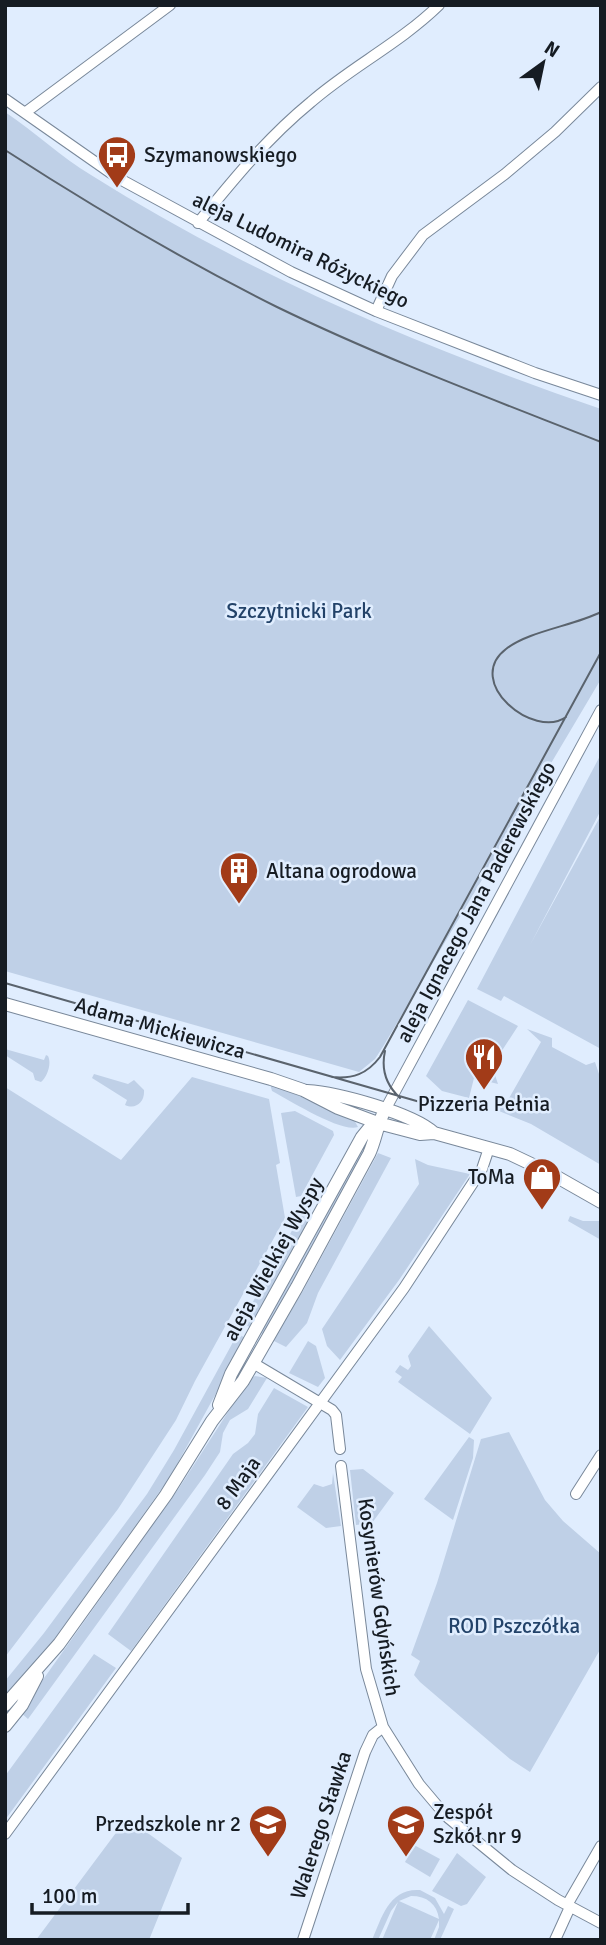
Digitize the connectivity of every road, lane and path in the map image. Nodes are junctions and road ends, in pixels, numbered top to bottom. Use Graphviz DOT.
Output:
graph roads {
  1 [pos="170,5"];
  2 [pos="439,5"];
  3 [pos="601,87"];
  4 [pos="5,99"];
  5 [pos="26,112"];
  6 [pos="198,223"];
  7 [pos="376,311"];
  8 [pos="601,395"];
  9 [pos="601,710"];
  10 [pos="5,1003"];
  11 [pos="382,1116"];
  12 [pos="489,1148"];
  13 [pos="601,1202"];
  14 [pos="253,1363"];
  15 [pos="321,1404"];
  16 [pos="212,1422"];
  17 [pos="340,1449"];
  18 [pos="601,1455"];
  19 [pos="341,1466"];
  20 [pos="576,1494"];
  21 [pos="45,1661"];
  22 [pos="5,1705"];
  23 [pos="5,1726"];
  24 [pos="383,1727"];
  25 [pos="5,1834"];
  26 [pos="601,1846"];
  27 [pos="568,1906"];
  28 [pos="601,1923"];
  29 [pos="303,1940"];
  30 [pos="555,1940"];
  1 -- 5 [label="street"];
  2 -- 6 [label="street"];
  3 -- 7 [label="street"];
  4 -- 5 [label="street, aleja Ludomira Różyckiego"];
  5 -- 6 [label="street, aleja Ludomira Różyckiego"];
  6 -- 7 [label="street, aleja Ludomira Różyckiego"];
  7 -- 8 [label="street, aleja Ludomira Różyckiego"];
  9 -- 11 [label="street, aleja Ignacego Jana Paderewskiego"];
  10 -- 11 [label="main road, Adama Mickiewicza"];
  11 -- 12 [label="main road, Adama Mickiewicza"];
  11 -- 14 [label="main road, aleja Wielkiej Wyspy"];
  11 -- 16 [label="main road, aleja Wielkiej Wyspy"];
  12 -- 13 [label="main road, Adama Mickiewicza"];
  12 -- 15 [label="street, 8 Maja"];
  14 -- 15 [label="street"];
  14 -- 16 [label="main road, aleja Wielkiej Wyspy"];
  15 -- 17 [label="street"];
  15 -- 25 [label="street, 8 Maja"];
  16 -- 21 [label="main road, aleja Wielkiej Wyspy"];
  18 -- 20 [label="street"];
  19 -- 24 [label="street, Kosynierów Gdyńskich"];
  21 -- 22 [label="main road, aleja Wielkiej Wyspy"];
  21 -- 23 [label="main road, aleja Wielkiej Wyspy"];
  24 -- 27 [label="street, Kosynierów Gdyńskich"];
  24 -- 29 [label="street, Walerego Sławka"];
  26 -- 27 [label="street"];
  27 -- 28 [label="street, Kosynierów Gdyńskich"];
  27 -- 30 [label="street"];
}
